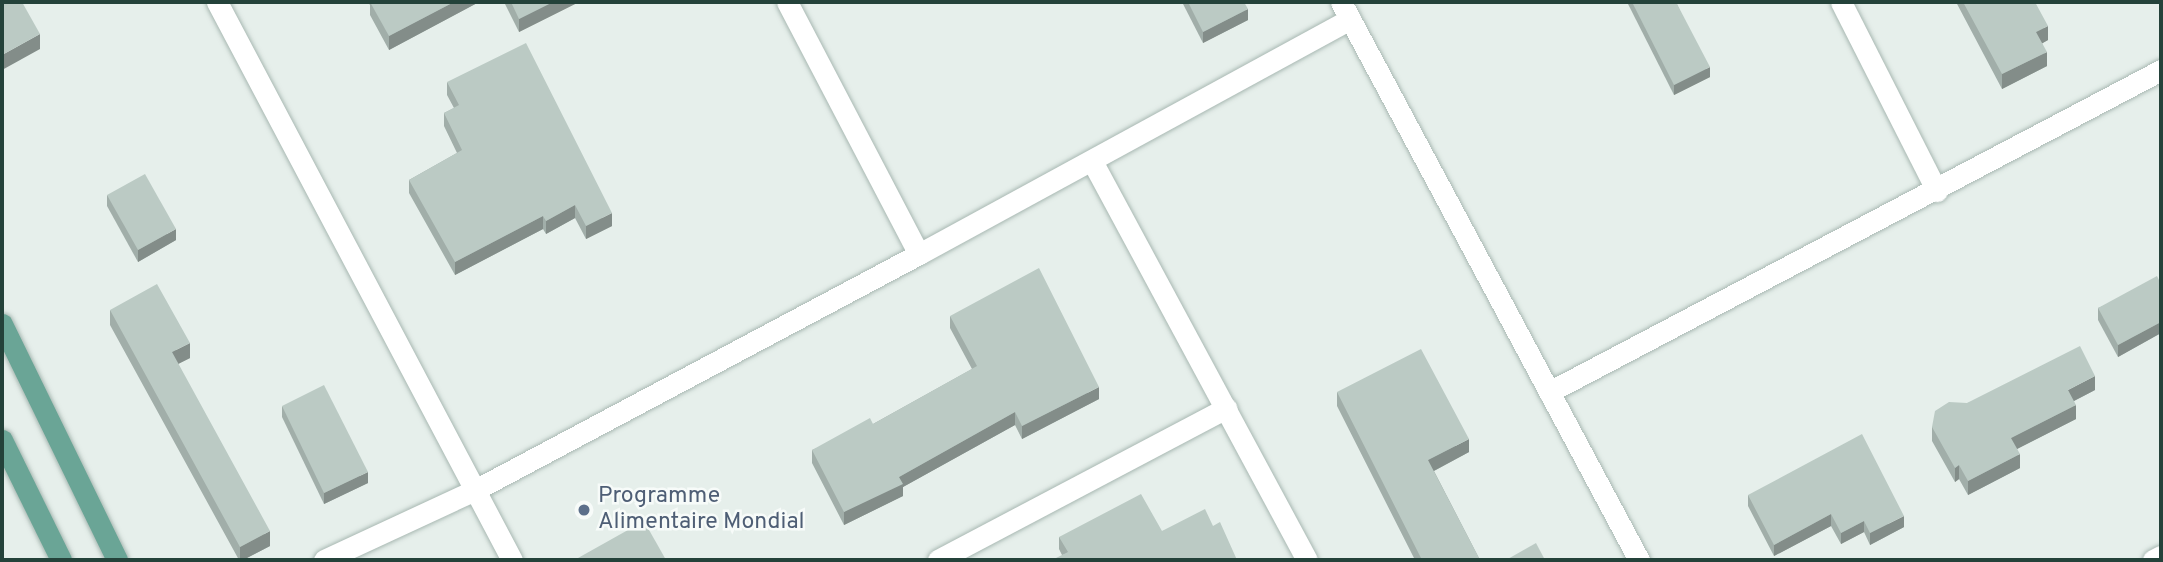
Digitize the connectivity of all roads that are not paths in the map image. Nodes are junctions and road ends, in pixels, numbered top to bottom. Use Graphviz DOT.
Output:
graph roads {
  1 [pos="217,2"];
  2 [pos="788,2"];
  3 [pos="1841,2"];
  4 [pos="1345,10"];
  5 [pos="2161,70"];
  6 [pos="1092,161"];
  7 [pos="1937,191"];
  8 [pos="919,254"];
  9 [pos="2,324"];
  10 [pos="1549,392"];
  11 [pos="1226,408"];
  12 [pos="2,440"];
  13 [pos="475,490"];
  14 [pos="978,551"];
  15 [pos="2161,556"];
  16 [pos="61,560"];
  17 [pos="117,560"];
  18 [pos="324,560"];
  19 [pos="512,560"];
  20 [pos="938,560"];
  21 [pos="1307,560"];
  22 [pos="1639,560"];
  23 [pos="2153,560"];
  1 -- 13 [label="street"];
  2 -- 8 [label="street"];
  3 -- 7 [label="street"];
  4 -- 6 [label="street"];
  4 -- 10 [label="street"];
  5 -- 7 [label="street"];
  6 -- 8 [label="street"];
  6 -- 11 [label="street"];
  7 -- 10 [label="street"];
  8 -- 13 [label="street"];
  9 -- 17 [label="main road"];
  10 -- 22 [label="street"];
  11 -- 14 [label="street"];
  11 -- 21 [label="street"];
  12 -- 16 [label="main road"];
  13 -- 18 [label="street"];
  13 -- 19 [label="street"];
  14 -- 20 [label="street"];
  15 -- 23 [label="street"];
}
